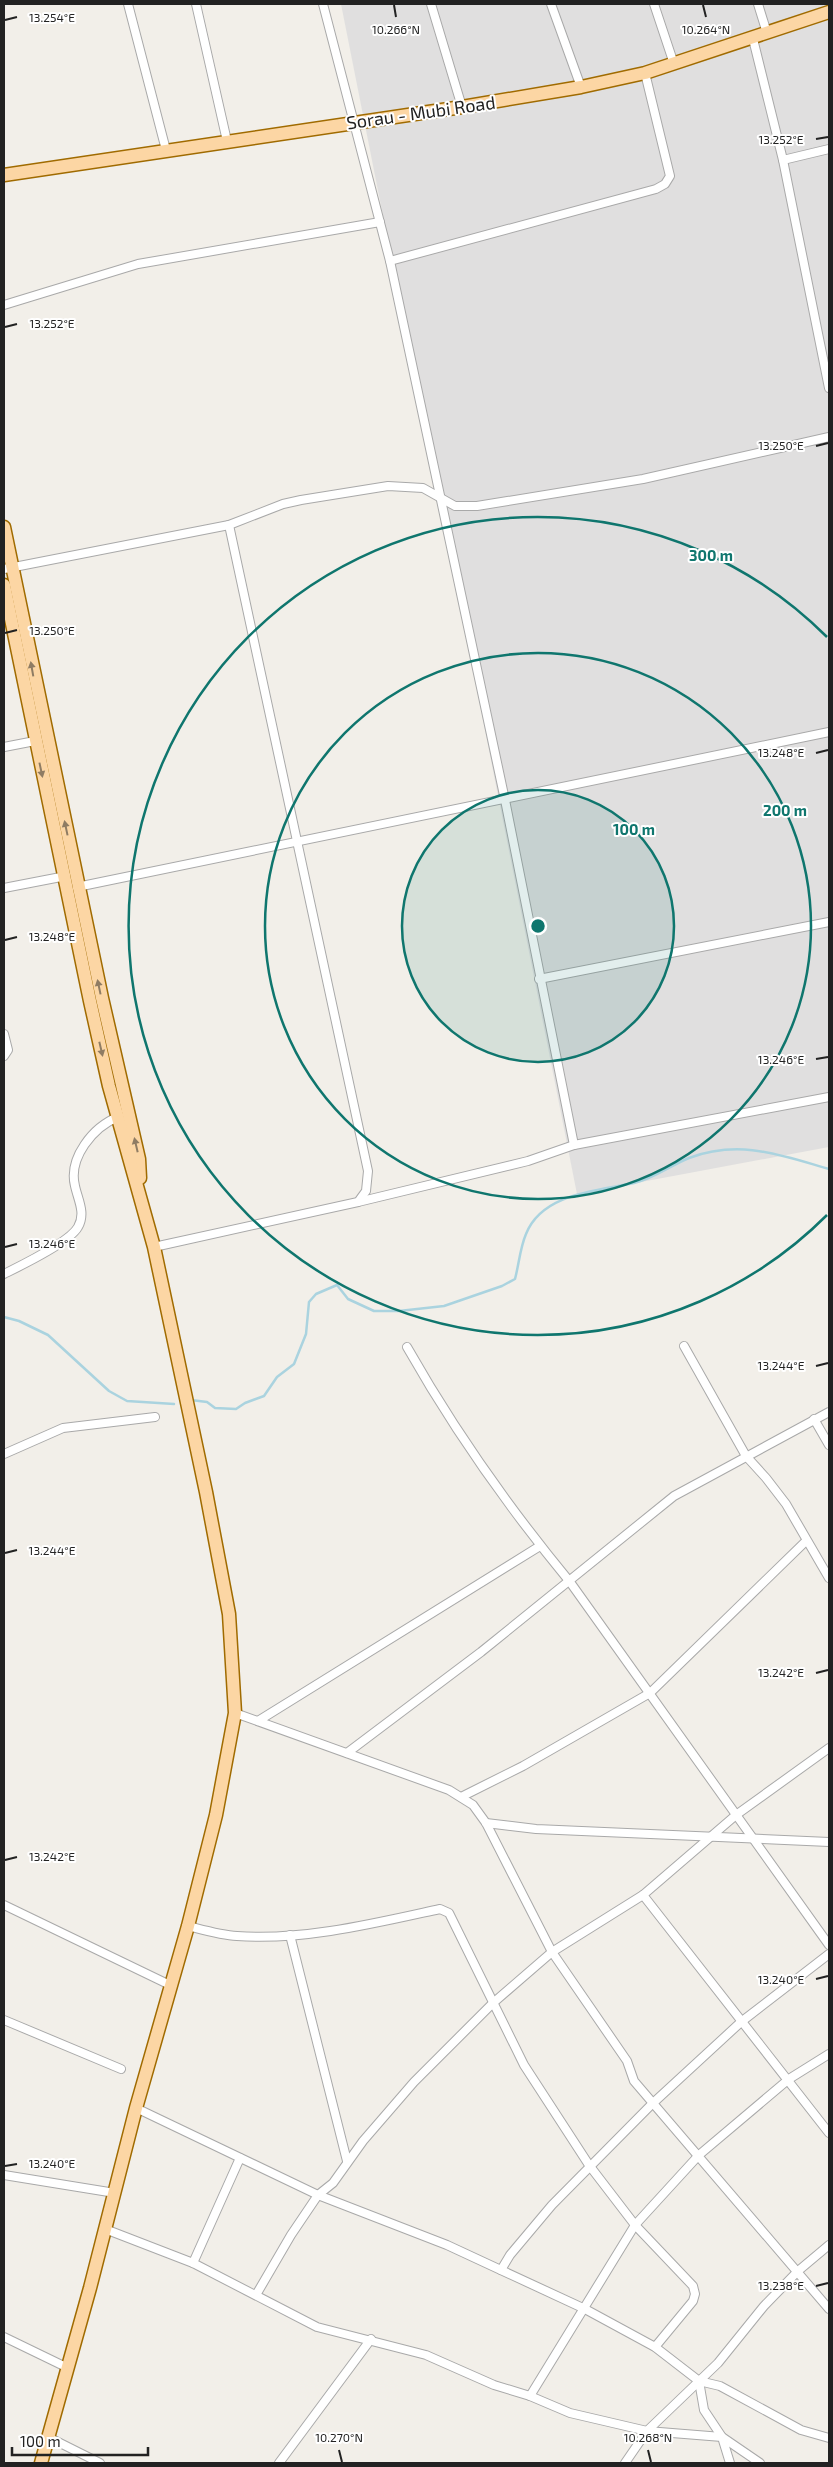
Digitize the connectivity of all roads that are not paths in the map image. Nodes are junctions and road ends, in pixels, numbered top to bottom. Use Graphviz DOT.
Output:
graph roads {
  1 [pos="128,4"];
  2 [pos="196,4"];
  3 [pos="323,4"];
  4 [pos="431,4"];
  5 [pos="551,4"];
  6 [pos="654,4"];
  7 [pos="758,4"];
  8 [pos="829,12"];
  9 [pos="767,33"];
  10 [pos="753,38"];
  11 [pos="674,64"];
  12 [pos="645,73"];
  13 [pos="581,87"];
  14 [pos="462,107"];
  15 [pos="353,123"];
  16 [pos="227,141"];
  17 [pos="829,149"];
  18 [pos="166,150"];
  19 [pos="783,160"];
  20 [pos="4,175"];
  21 [pos="380,222"];
  22 [pos="390,261"];
  23 [pos="4,305"];
  24 [pos="829,388"];
  25 [pos="829,437"];
  26 [pos="440,499"];
  27 [pos="229,525"];
  28 [pos="4,527"];
  29 [pos="8,568"];
  30 [pos="4,585"];
  31 [pos="829,732"];
  32 [pos="35,741"];
  33 [pos="4,747"];
  34 [pos="505,800"];
  35 [pos="298,842"];
  36 [pos="71,882"];
  37 [pos="4,888"];
  38 [pos="829,922"];
  39 [pos="539,979"];
  40 [pos="4,1034"];
  41 [pos="4,1056"];
  42 [pos="829,1098"];
  43 [pos="118,1117"];
  44 [pos="574,1145"];
  45 [pos="141,1193"];
  46 [pos="358,1202"];
  47 [pos="154,1247"];
  48 [pos="4,1274"];
  49 [pos="684,1346"];
  50 [pos="407,1347"];
  51 [pos="829,1412"];
  52 [pos="155,1417"];
  53 [pos="814,1420"];
  54 [pos="829,1446"];
  55 [pos="4,1454"];
  56 [pos="746,1456"];
  57 [pos="806,1541"];
  58 [pos="540,1546"];
  59 [pos="829,1578"];
  60 [pos="570,1582"];
  61 [pos="650,1693"];
  62 [pos="235,1713"];
  63 [pos="258,1721"];
  64 [pos="829,1748"];
  65 [pos="347,1753"];
  66 [pos="461,1797"];
  67 [pos="736,1815"];
  68 [pos="486,1823"];
  69 [pos="711,1838"];
  70 [pos="753,1839"];
  71 [pos="829,1842"];
  72 [pos="643,1894"];
  73 [pos="4,1905"];
  74 [pos="188,1926"];
  75 [pos="290,1935"];
  76 [pos="829,1945"];
  77 [pos="552,1952"];
  78 [pos="829,1954"];
  79 [pos="172,1986"];
  80 [pos="493,2003"];
  81 [pos="4,2020"];
  82 [pos="741,2022"];
  83 [pos="829,2054"];
  84 [pos="121,2069"];
  85 [pos="789,2079"];
  86 [pos="652,2104"];
  87 [pos="136,2108"];
  88 [pos="829,2132"];
  89 [pos="699,2155"];
  90 [pos="240,2158"];
  91 [pos="347,2161"];
  92 [pos="589,2165"];
  93 [pos="4,2175"];
  94 [pos="115,2193"];
  95 [pos="318,2195"];
  96 [pos="635,2225"];
  97 [pos="105,2229"];
  98 [pos="829,2244"];
  99 [pos="193,2263"];
  100 [pos="501,2270"];
  101 [pos="798,2271"];
  102 [pos="256,2295"];
  103 [pos="585,2309"];
  104 [pos="829,2309"];
  105 [pos="4,2337"];
  106 [pos="371,2339"];
  107 [pos="655,2347"];
  108 [pos="68,2368"];
  109 [pos="699,2380"];
  110 [pos="530,2396"];
  111 [pos="647,2431"];
  112 [pos="48,2437"];
  113 [pos="722,2437"];
  114 [pos="829,2438"];
  115 [pos="40,2463"];
  116 [pos="100,2463"];
  117 [pos="279,2463"];
  118 [pos="625,2463"];
  119 [pos="730,2463"];
  120 [pos="760,2463"];
  1 -- 18 [label="street"];
  2 -- 16 [label="street"];
  3 -- 15 [label="street"];
  4 -- 14 [label="street"];
  5 -- 13 [label="street"];
  6 -- 11 [label="street"];
  7 -- 9 [label="street"];
  8 -- 9 [label="main road, Sorau - Mubi Road"];
  9 -- 10 [label="main road, Sorau - Mubi Road"];
  10 -- 11 [label="main road, Sorau - Mubi Road"];
  10 -- 19 [label="street"];
  11 -- 12 [label="main road, Sorau - Mubi Road"];
  12 -- 13 [label="main road, Sorau - Mubi Road"];
  12 -- 22 [label="street"];
  13 -- 14 [label="main road, Sorau - Mubi Road"];
  14 -- 15 [label="main road, Sorau - Mubi Road"];
  15 -- 16 [label="main road, Sorau - Mubi Road"];
  15 -- 21 [label="street"];
  16 -- 18 [label="main road, Sorau - Mubi Road"];
  17 -- 19 [label="street"];
  18 -- 20 [label="main road, Sorau - Mubi Road"];
  19 -- 24 [label="street"];
  21 -- 22 [label="street"];
  21 -- 23 [label="street"];
  22 -- 26 [label="street"];
  25 -- 26 [label="street"];
  26 -- 27 [label="street"];
  26 -- 34 [label="street"];
  27 -- 29 [label="street"];
  27 -- 35 [label="street"];
  28 -- 29 [label="main road"];
  36 -- 29 [label="main road, one-way"];
  30 -- 32 [label="main road"];
  31 -- 34 [label="street"];
  32 -- 33 [label="street"];
  32 -- 36 [label="main road, one-way"];
  34 -- 35 [label="street"];
  34 -- 39 [label="street"];
  35 -- 36 [label="street"];
  35 -- 46 [label="street"];
  36 -- 37 [label="street"];
  36 -- 43 [label="main road, one-way"];
  45 -- 36 [label="main road, one-way"];
  38 -- 39 [label="street"];
  39 -- 44 [label="street"];
  40 -- 41 [label="street"];
  42 -- 44 [label="street"];
  43 -- 45 [label="main road"];
  43 -- 48 [label="street"];
  44 -- 46 [label="street"];
  45 -- 47 [label="main road"];
  46 -- 47 [label="street"];
  47 -- 62 [label="main road"];
  49 -- 56 [label="street"];
  50 -- 58 [label="street"];
  51 -- 53 [label="street"];
  52 -- 55 [label="street"];
  53 -- 54 [label="street"];
  53 -- 56 [label="street"];
  56 -- 57 [label="street"];
  56 -- 60 [label="street"];
  57 -- 59 [label="street"];
  57 -- 61 [label="street"];
  58 -- 60 [label="street"];
  58 -- 63 [label="street"];
  60 -- 61 [label="street"];
  60 -- 65 [label="street"];
  61 -- 66 [label="street"];
  61 -- 67 [label="street"];
  62 -- 63 [label="street"];
  62 -- 74 [label="main road"];
  63 -- 65 [label="street"];
  64 -- 67 [label="street"];
  65 -- 66 [label="street"];
  66 -- 68 [label="street"];
  67 -- 69 [label="street"];
  67 -- 70 [label="street"];
  68 -- 69 [label="street"];
  68 -- 77 [label="street"];
  69 -- 70 [label="street"];
  69 -- 72 [label="street"];
  70 -- 71 [label="street"];
  70 -- 76 [label="street"];
  72 -- 77 [label="street"];
  72 -- 82 [label="street"];
  73 -- 79 [label="street"];
  74 -- 75 [label="street"];
  74 -- 79 [label="main road"];
  75 -- 80 [label="street"];
  75 -- 91 [label="street"];
  77 -- 80 [label="street"];
  77 -- 86 [label="street"];
  78 -- 82 [label="street"];
  79 -- 87 [label="main road"];
  80 -- 91 [label="street"];
  80 -- 92 [label="street"];
  81 -- 84 [label="street"];
  82 -- 85 [label="street"];
  82 -- 86 [label="street"];
  83 -- 85 [label="street"];
  85 -- 88 [label="street"];
  85 -- 89 [label="street"];
  86 -- 89 [label="street"];
  86 -- 92 [label="street"];
  87 -- 90 [label="street"];
  87 -- 94 [label="main road"];
  89 -- 96 [label="street"];
  89 -- 101 [label="street"];
  90 -- 95 [label="street"];
  90 -- 99 [label="street"];
  91 -- 95 [label="street"];
  92 -- 96 [label="street"];
  92 -- 100 [label="street"];
  93 -- 94 [label="street"];
  94 -- 97 [label="main road"];
  95 -- 100 [label="street"];
  95 -- 102 [label="street"];
  96 -- 103 [label="street"];
  96 -- 107 [label="street"];
  97 -- 99 [label="street"];
  97 -- 108 [label="main road"];
  98 -- 101 [label="street"];
  99 -- 102 [label="street"];
  100 -- 103 [label="street"];
  101 -- 104 [label="street"];
  101 -- 109 [label="street"];
  102 -- 106 [label="street"];
  103 -- 107 [label="street"];
  103 -- 110 [label="street"];
  105 -- 108 [label="street"];
  106 -- 110 [label="street"];
  106 -- 117 [label="street"];
  107 -- 109 [label="street"];
  108 -- 112 [label="main road"];
  109 -- 111 [label="street"];
  109 -- 113 [label="street"];
  109 -- 114 [label="street"];
  110 -- 111 [label="street"];
  111 -- 113 [label="street"];
  111 -- 118 [label="street"];
  112 -- 115 [label="main road"];
  112 -- 116 [label="street"];
  113 -- 119 [label="street"];
  113 -- 120 [label="street"];
}
